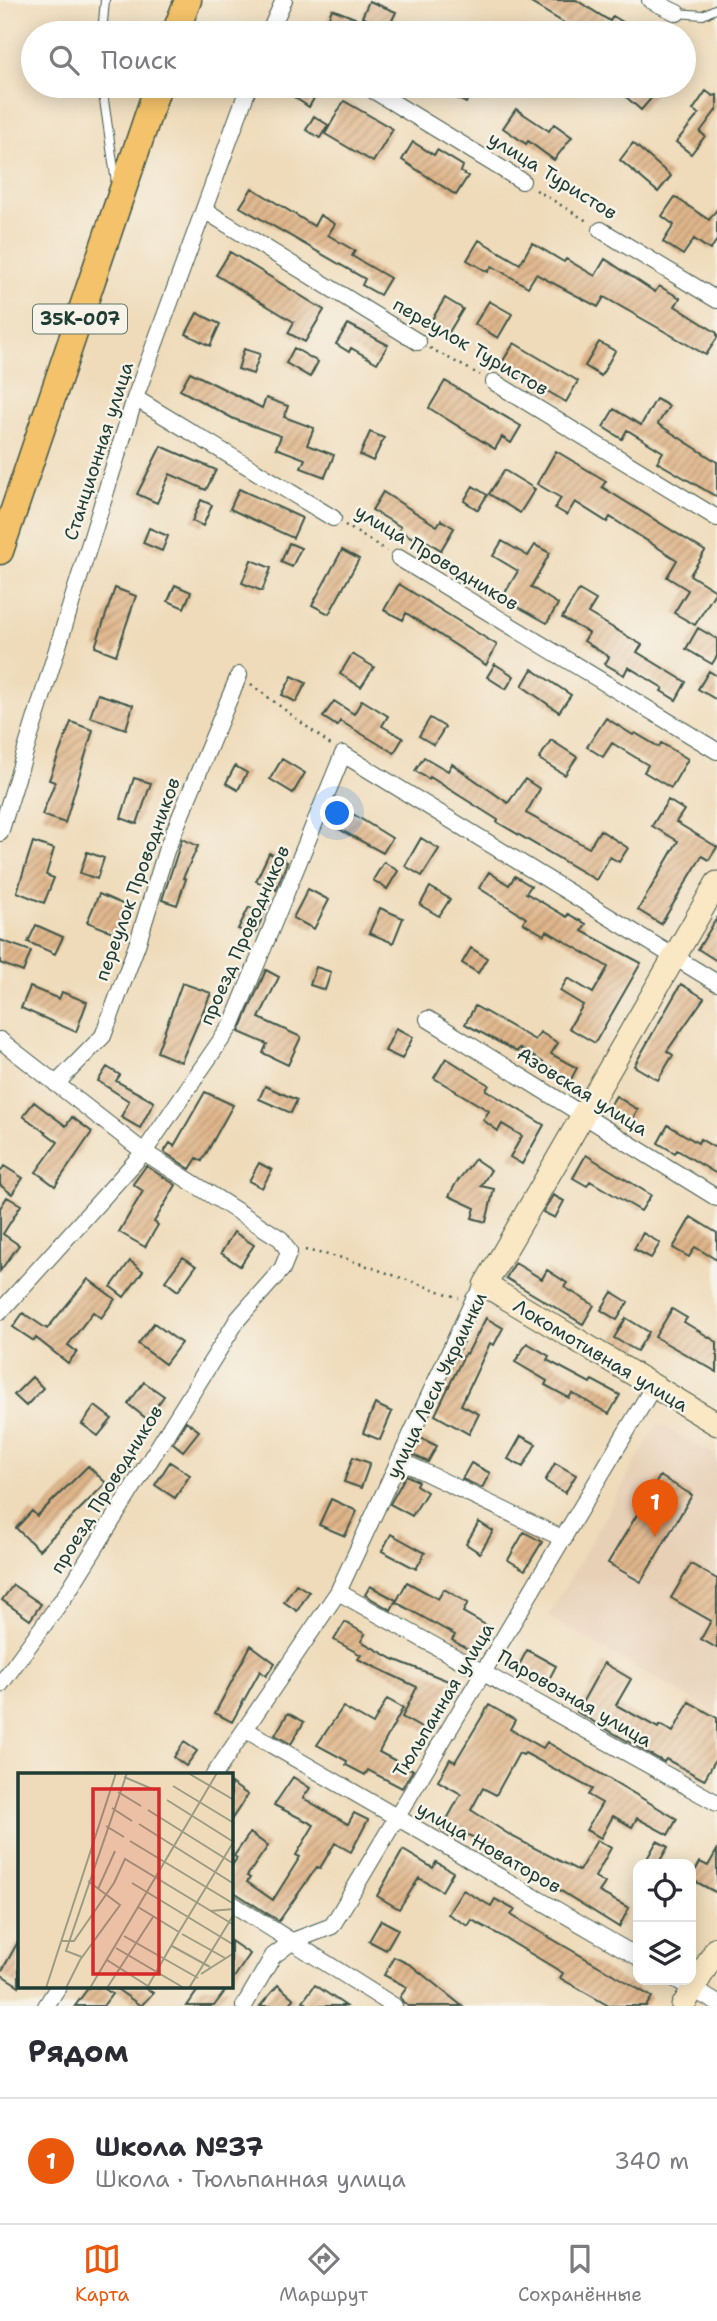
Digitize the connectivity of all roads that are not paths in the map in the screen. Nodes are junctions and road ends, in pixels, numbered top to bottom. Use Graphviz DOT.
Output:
graph roads {
  1 [pos="105,0"];
  2 [pos="188,0"];
  3 [pos="284,0"];
  4 [pos="650,0"];
  5 [pos="717,8"];
  6 [pos="677,13"];
  7 [pos="103,21"];
  8 [pos="180,21"];
  9 [pos="274,21"];
  10 [pos="103,98"];
  11 [pos="154,98"];
  12 [pos="246,98"];
  13 [pos="386,98"];
  14 [pos="522,181"];
  15 [pos="120,201"];
  16 [pos="204,210"];
  17 [pos="601,230"];
  18 [pos="717,300"];
  19 [pos="418,342"];
  20 [pos="494,382"];
  21 [pos="135,398"];
  22 [pos="333,518"];
  23 [pos="717,518"];
  24 [pos="0,551"];
  25 [pos="399,558"];
  26 [pos="239,675"];
  27 [pos="717,751"];
  28 [pos="0,833"];
  29 [pos="717,883"];
  30 [pos="673,956"];
  31 [pos="717,983"];
  32 [pos="428,1019"];
  33 [pos="0,1040"];
  34 [pos="56,1084"];
  35 [pos="582,1116"];
  36 [pos="144,1152"];
  37 [pos="717,1198"];
  38 [pos="479,1294"];
  39 [pos="0,1312"];
  40 [pos="653,1387"];
  41 [pos="717,1424"];
  42 [pos="399,1460"];
  43 [pos="564,1539"];
  44 [pos="338,1591"];
  45 [pos="486,1672"];
  46 [pos="0,1685"];
  47 [pos="246,1730"];
  48 [pos="215,1773"];
  49 [pos="717,1803"];
  50 [pos="395,1818"];
  51 [pos="233,1904"];
  52 [pos="293,1941"];
  53 [pos="717,1948"];
  54 [pos="633,1954"];
  55 [pos="57,1988"];
  56 [pos="684,1992"];
  57 [pos="717,2003"];
  58 [pos="46,2006"];
  59 [pos="244,2006"];
  60 [pos="394,2006"];
  1 -- 7 [label="lane"];
  2 -- 8 [label="main road"];
  3 -- 9 [label="street"];
  4 -- 6 [label="street"];
  5 -- 6 [label="lane"];
  10 -- 15 [label="lane"];
  11 -- 15 [label="main road, 35К-007"];
  12 -- 16 [label="street, Станционная улица"];
  13 -- 14 [label="street, улица Туристов"];
  15 -- 24 [label="main road, 35К-007"];
  16 -- 19 [label="street, переулок Туристов"];
  16 -- 21 [label="street, Станционная улица"];
  17 -- 18 [label="street, улица Туристов"];
  20 -- 23 [label="street, переулок Туристов"];
  21 -- 22 [label="street, улица Проводников"];
  21 -- 28 [label="street, Станционная улица"];
  25 -- 27 [label="street, улица Проводников"];
  26 -- 34 [label="street, переулок Проводников"];
  29 -- 30 [label="main road, улица Леси Украинки"];
  30 -- 31 [label="street"];
  30 -- 35 [label="main road, улица Леси Украинки"];
  30 -- 36 [label="street, проезд Проводников"];
  32 -- 35 [label="street, Азовская улица"];
  33 -- 34 [label="street"];
  34 -- 36 [label="street"];
  35 -- 37 [label="street, Азовская улица"];
  35 -- 38 [label="main road, улица Леси Украинки"];
  36 -- 39 [label="street, проезд Проводников"];
  36 -- 46 [label="street, проезд Проводников"];
  38 -- 40 [label="main road, Локомотивная улица"];
  38 -- 42 [label="street, улица Леси Украинки"];
  40 -- 41 [label="main road, Локомотивная улица"];
  40 -- 43 [label="street, Тюльпанная улица"];
  42 -- 43 [label="street"];
  42 -- 44 [label="street, улица Леси Украинки"];
  43 -- 45 [label="street, Тюльпанная улица"];
  44 -- 45 [label="street, Паровозная улица"];
  44 -- 47 [label="street, улица Леси Украинки"];
  45 -- 49 [label="street, Паровозная улица"];
  45 -- 50 [label="street, Тюльпанная улица"];
  47 -- 48 [label="street, улица Леси Украинки"];
  47 -- 50 [label="street, улица Новаторов"];
  50 -- 52 [label="street, Тюльпанная улица"];
  50 -- 54 [label="street, улица Новаторов"];
  51 -- 52 [label="street"];
  52 -- 59 [label="street, Тюльпанная улица"];
  52 -- 60 [label="street"];
  53 -- 56 [label="main road"];
  55 -- 58 [label="street"];
  56 -- 57 [label="street"];
}
